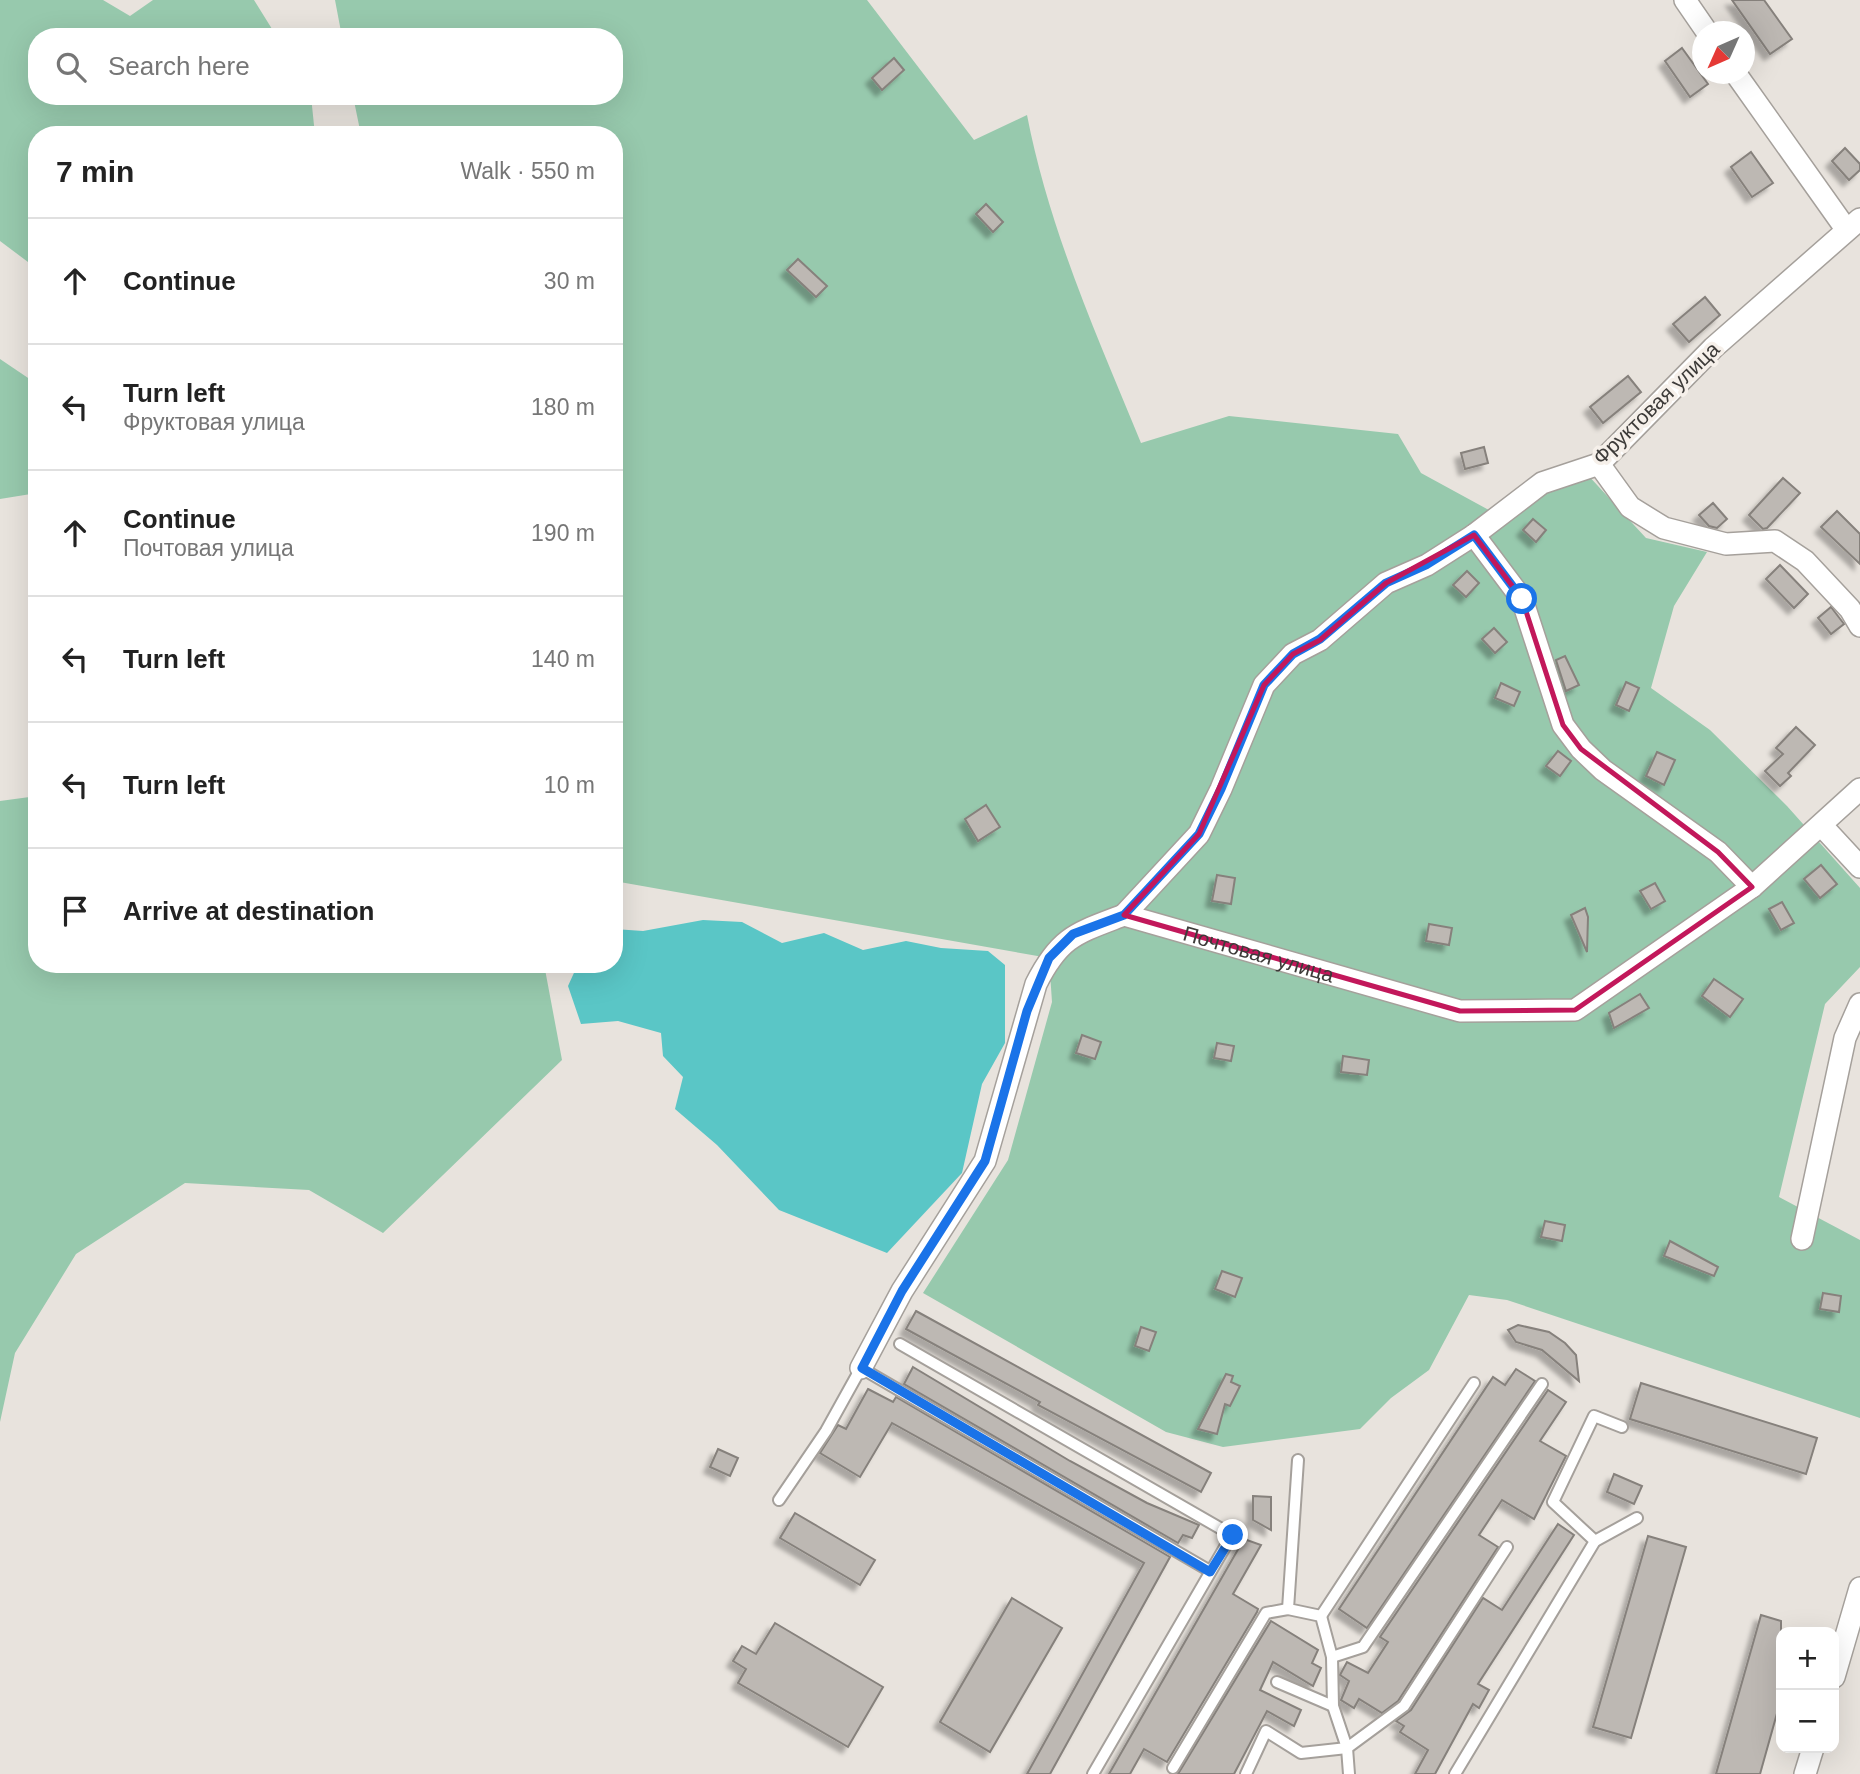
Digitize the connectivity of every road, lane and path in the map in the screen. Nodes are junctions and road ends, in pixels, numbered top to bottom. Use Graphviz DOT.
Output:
graph roads {
  1 [pos="1685,0"];
  2 [pos="1699,21"];
  3 [pos="1744,84"];
  4 [pos="1853,224"];
  5 [pos="1599,464"];
  6 [pos="1474,535"];
  7 [pos="1860,626"];
  8 [pos="1860,789"];
  9 [pos="1822,826"];
  10 [pos="1860,867"];
  11 [pos="1752,887"];
  12 [pos="1124,915"];
  13 [pos="1860,1004"];
  14 [pos="1802,1239"];
  15 [pos="900,1344"];
  16 [pos="862,1368"];
  17 [pos="1474,1383"];
  18 [pos="1542,1384"];
  19 [pos="1622,1427"];
  20 [pos="1298,1460"];
  21 [pos="779,1500"];
  22 [pos="1637,1518"];
  23 [pos="1595,1541"];
  24 [pos="1507,1547"];
  25 [pos="1210,1572"];
  26 [pos="1860,1588"];
  27 [pos="1288,1609"];
  28 [pos="1321,1616"];
  29 [pos="1332,1657"];
  30 [pos="1839,1660"];
  31 [pos="1277,1682"];
  32 [pos="1333,1706"];
  33 [pos="1347,1748"];
  34 [pos="1811,1753"];
  35 [pos="1173,1768"];
  36 [pos="1093,1774"];
  37 [pos="1246,1774"];
  38 [pos="1349,1774"];
  39 [pos="1455,1774"];
  40 [pos="1805,1774"];
  1 -- 2 [label="street"];
  3 -- 4 [label="street, Фруктовая улица"];
  4 -- 5 [label="street, Фруктовая улица"];
  5 -- 6 [label="street, Фруктовая улица"];
  5 -- 7 [label="street"];
  6 -- 11 [label="street"];
  6 -- 12 [label="street, Фруктовая улица"];
  8 -- 9 [label="street, Почтовая улица"];
  9 -- 10 [label="street"];
  9 -- 11 [label="street, Почтовая улица"];
  11 -- 12 [label="street, Почтовая улица"];
  12 -- 16 [label="street"];
  13 -- 14 [label="street"];
  15 -- 25 [label="lane"];
  16 -- 21 [label="lane"];
  16 -- 25 [label="lane"];
  17 -- 28 [label="lane"];
  18 -- 29 [label="lane"];
  19 -- 23 [label="lane"];
  20 -- 27 [label="lane"];
  22 -- 23 [label="lane"];
  23 -- 39 [label="lane"];
  24 -- 33 [label="lane"];
  25 -- 36 [label="lane"];
  26 -- 30 [label="street"];
  27 -- 28 [label="lane"];
  27 -- 35 [label="lane"];
  28 -- 29 [label="lane"];
  29 -- 32 [label="lane"];
  31 -- 32 [label="lane"];
  32 -- 33 [label="lane"];
  33 -- 37 [label="lane"];
  33 -- 38 [label="lane"];
  34 -- 40 [label="street"];
}
